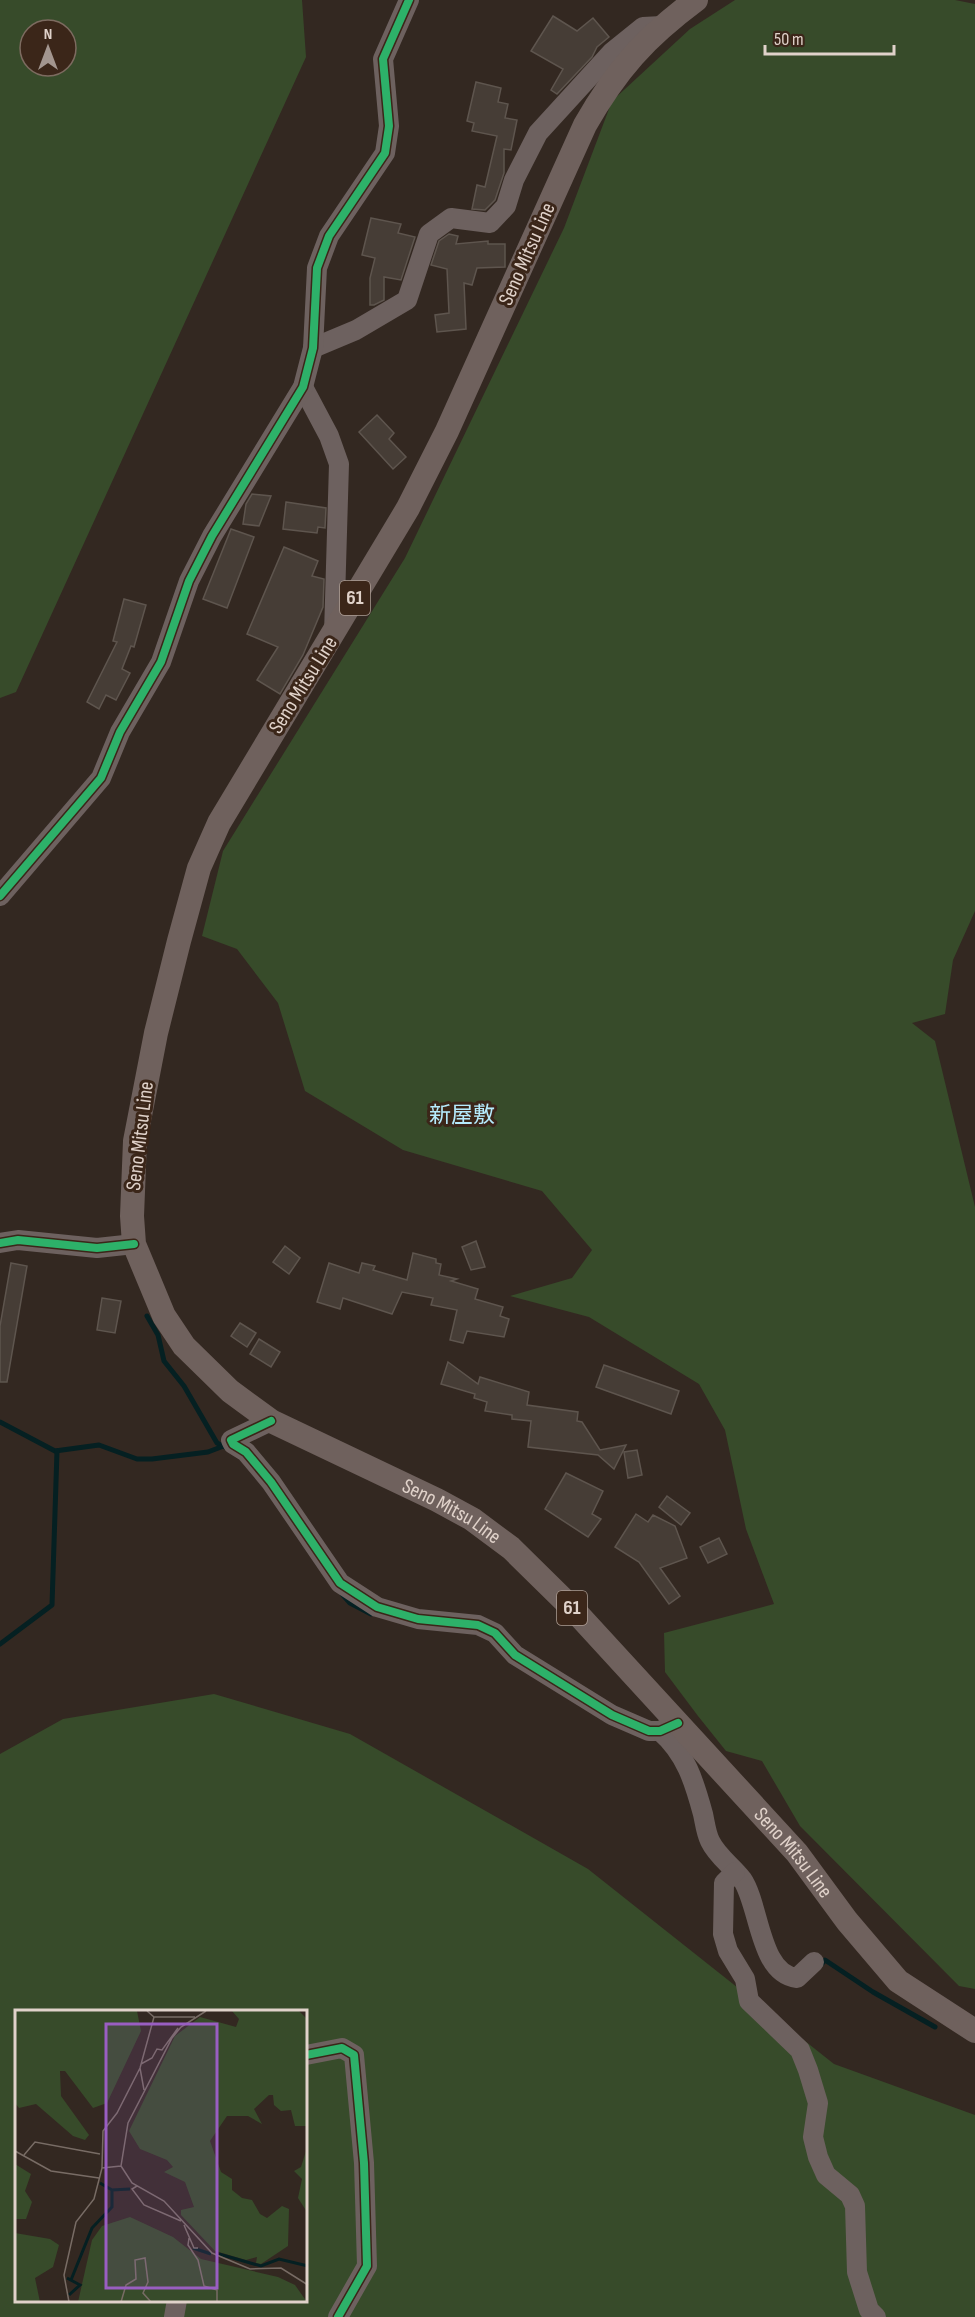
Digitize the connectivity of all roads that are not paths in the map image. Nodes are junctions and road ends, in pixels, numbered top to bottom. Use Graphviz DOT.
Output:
graph roads {
  1 [pos="409,0"];
  2 [pos="696,0"];
  3 [pos="662,26"];
  4 [pos="313,348"];
  5 [pos="303,387"];
  6 [pos="334,635"];
  7 [pos="0,896"];
  8 [pos="0,1243"];
  9 [pos="134,1244"];
  10 [pos="271,1421"];
  11 [pos="669,1727"];
  12 [pos="730,1878"];
  13 [pos="814,1962"];
  14 [pos="975,2031"];
  15 [pos="308,2055"];
  16 [pos="177,2302"];
  17 [pos="174,2317"];
  18 [pos="338,2317"];
  19 [pos="876,2317"];
  1 -- 4 [label="street"];
  2 -- 3 [label="main road, Seno Mitsu Line / 61"];
  3 -- 4 [label="street"];
  3 -- 6 [label="main road, Seno Mitsu Line / 61"];
  4 -- 5 [label="street"];
  5 -- 6 [label="street"];
  5 -- 7 [label="street"];
  6 -- 9 [label="main road, Seno Mitsu Line / 61"];
  8 -- 9 [label="street"];
  9 -- 10 [label="main road, Seno Mitsu Line / 61"];
  10 -- 11 [label="main road, Seno Mitsu Line / 61"];
  10 -- 11 [label="street"];
  11 -- 12 [label="street"];
  11 -- 14 [label="main road, Seno Mitsu Line / 61"];
  12 -- 13 [label="street"];
  12 -- 19 [label="street"];
  15 -- 18 [label="street"];
  16 -- 17 [label="street"];
}
